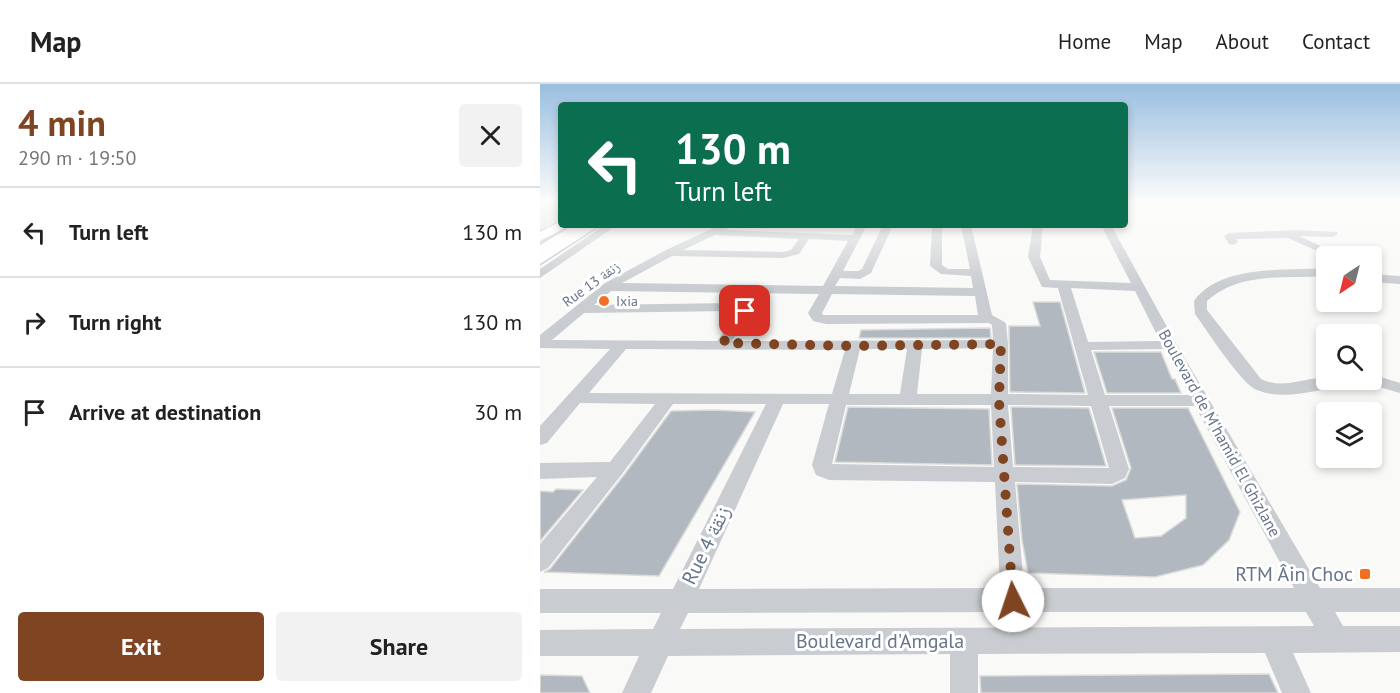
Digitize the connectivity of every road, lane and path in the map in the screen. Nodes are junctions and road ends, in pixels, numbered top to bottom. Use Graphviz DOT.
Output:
graph roads {
  1 [pos="564,230"];
  2 [pos="575,230"];
  3 [pos="586,230"];
  4 [pos="598,230"];
  5 [pos="604,230"];
  6 [pos="717,230"];
  7 [pos="859,230"];
  8 [pos="883,230"];
  9 [pos="937,230"];
  10 [pos="967,230"];
  11 [pos="1037,230"];
  12 [pos="1109,230"];
  13 [pos="1328,230"];
  14 [pos="714,232"];
  15 [pos="806,236"];
  16 [pos="1292,236"];
  17 [pos="856,238"];
  18 [pos="1233,242"];
  19 [pos="540,245"];
  20 [pos="1316,248"];
  21 [pos="540,252"];
  22 [pos="670,252"];
  23 [pos="859,257"];
  24 [pos="540,260"];
  25 [pos="540,269"];
  26 [pos="1316,272"];
  27 [pos="975,273"];
  28 [pos="540,274"];
  29 [pos="835,274"];
  30 [pos="1382,279"];
  31 [pos="1400,280"];
  32 [pos="611,286"];
  33 [pos="1064,286"];
  34 [pos="1140,287"];
  35 [pos="827,291"];
  36 [pos="979,292"];
  37 [pos="581,309"];
  38 [pos="986,320"];
  39 [pos="540,343"];
  40 [pos="723,343"];
  41 [pos="622,344"];
  42 [pos="1001,344"];
  43 [pos="915,345"];
  44 [pos="1170,345"];
  45 [pos="853,346"];
  46 [pos="1083,346"];
  47 [pos="1382,382"];
  48 [pos="1316,384"];
  49 [pos="1400,388"];
  50 [pos="573,398"];
  51 [pos="668,398"];
  52 [pos="778,398"];
  53 [pos="839,398"];
  54 [pos="908,399"];
  55 [pos="1201,400"];
  56 [pos="999,401"];
  57 [pos="1100,401"];
  58 [pos="540,438"];
  59 [pos="615,469"];
  60 [pos="540,471"];
  61 [pos="1005,476"];
  62 [pos="540,561"];
  63 [pos="1313,600"];
  64 [pos="1400,600"];
  65 [pos="540,601"];
  66 [pos="680,601"];
  67 [pos="1013,601"];
  68 [pos="1400,639"];
  69 [pos="1273,640"];
  70 [pos="1336,640"];
  71 [pos="964,641"];
  72 [pos="661,642"];
  73 [pos="540,643"];
  74 [pos="636,693"];
  75 [pos="964,693"];
  76 [pos="1297,693"];
  1 -- 19 [label="highway"];
  2 -- 21 [label="highway"];
  3 -- 24 [label="main road"];
  4 -- 25 [label="street"];
  5 -- 28 [label="street"];
  6 -- 14 [label="street, Rue 13 زنقة"];
  7 -- 17 [label="street"];
  8 -- 23 [label="street"];
  9 -- 27 [label="street"];
  10 -- 27 [label="street"];
  11 -- 33 [label="street"];
  12 -- 34 [label="street, Boulevard de M'hamid El Ghizlane"];
  13 -- 16 [label="street"];
  14 -- 15 [label="street"];
  14 -- 22 [label="street, Rue 13 زنقة"];
  15 -- 17 [label="street"];
  15 -- 22 [label="street"];
  16 -- 18 [label="street"];
  16 -- 20 [label="street"];
  17 -- 23 [label="street"];
  22 -- 32 [label="street, Rue 13 زنقة"];
  23 -- 29 [label="street"];
  23 -- 29 [label="street"];
  26 -- 48 [label="street"];
  27 -- 36 [label="street"];
  29 -- 35 [label="street"];
  30 -- 31 [label="street"];
  32 -- 35 [label="street"];
  32 -- 37 [label="street, Rue 13 زنقة"];
  33 -- 34 [label="street"];
  33 -- 46 [label="street"];
  34 -- 44 [label="street, Boulevard de M'hamid El Ghizlane"];
  35 -- 36 [label="street"];
  35 -- 38 [label="street"];
  36 -- 38 [label="street"];
  37 -- 39 [label="street, Rue 13 زنقة"];
  37 -- 40 [label="street"];
  38 -- 42 [label="street"];
  39 -- 41 [label="street"];
  40 -- 41 [label="street"];
  40 -- 45 [label="street"];
  41 -- 50 [label="street"];
  42 -- 43 [label="street"];
  42 -- 56 [label="street"];
  43 -- 45 [label="street"];
  43 -- 54 [label="street"];
  44 -- 46 [label="street"];
  44 -- 55 [label="street, Boulevard de M'hamid El Ghizlane"];
  45 -- 53 [label="street"];
  46 -- 57 [label="street"];
  47 -- 49 [label="street"];
  50 -- 51 [label="street"];
  50 -- 58 [label="street"];
  51 -- 52 [label="street"];
  51 -- 59 [label="street"];
  52 -- 53 [label="street"];
  52 -- 66 [label="street, Rue 4 زنقة"];
  53 -- 54 [label="street"];
  53 -- 61 [label="street"];
  54 -- 56 [label="street"];
  55 -- 57 [label="street"];
  55 -- 63 [label="street, Boulevard de M'hamid El Ghizlane"];
  56 -- 57 [label="street"];
  56 -- 61 [label="street"];
  57 -- 61 [label="street"];
  59 -- 60 [label="street"];
  59 -- 62 [label="street"];
  61 -- 67 [label="street"];
  63 -- 64 [label="street"];
  63 -- 67 [label="street"];
  63 -- 70 [label="street, Boulevard de M'hamid El Ghizlane"];
  65 -- 66 [label="street"];
  66 -- 67 [label="street"];
  66 -- 72 [label="street, Rue 4 زنقة"];
  68 -- 70 [label="street, Boulevard d'Amgala"];
  69 -- 70 [label="street, Boulevard d'Amgala"];
  69 -- 71 [label="street, Boulevard d'Amgala"];
  69 -- 76 [label="street"];
  71 -- 72 [label="street, Boulevard d'Amgala"];
  71 -- 75 [label="street"];
  72 -- 73 [label="street, Boulevard d'Amgala"];
  72 -- 74 [label="street, Rue 4 زنقة"];
}
